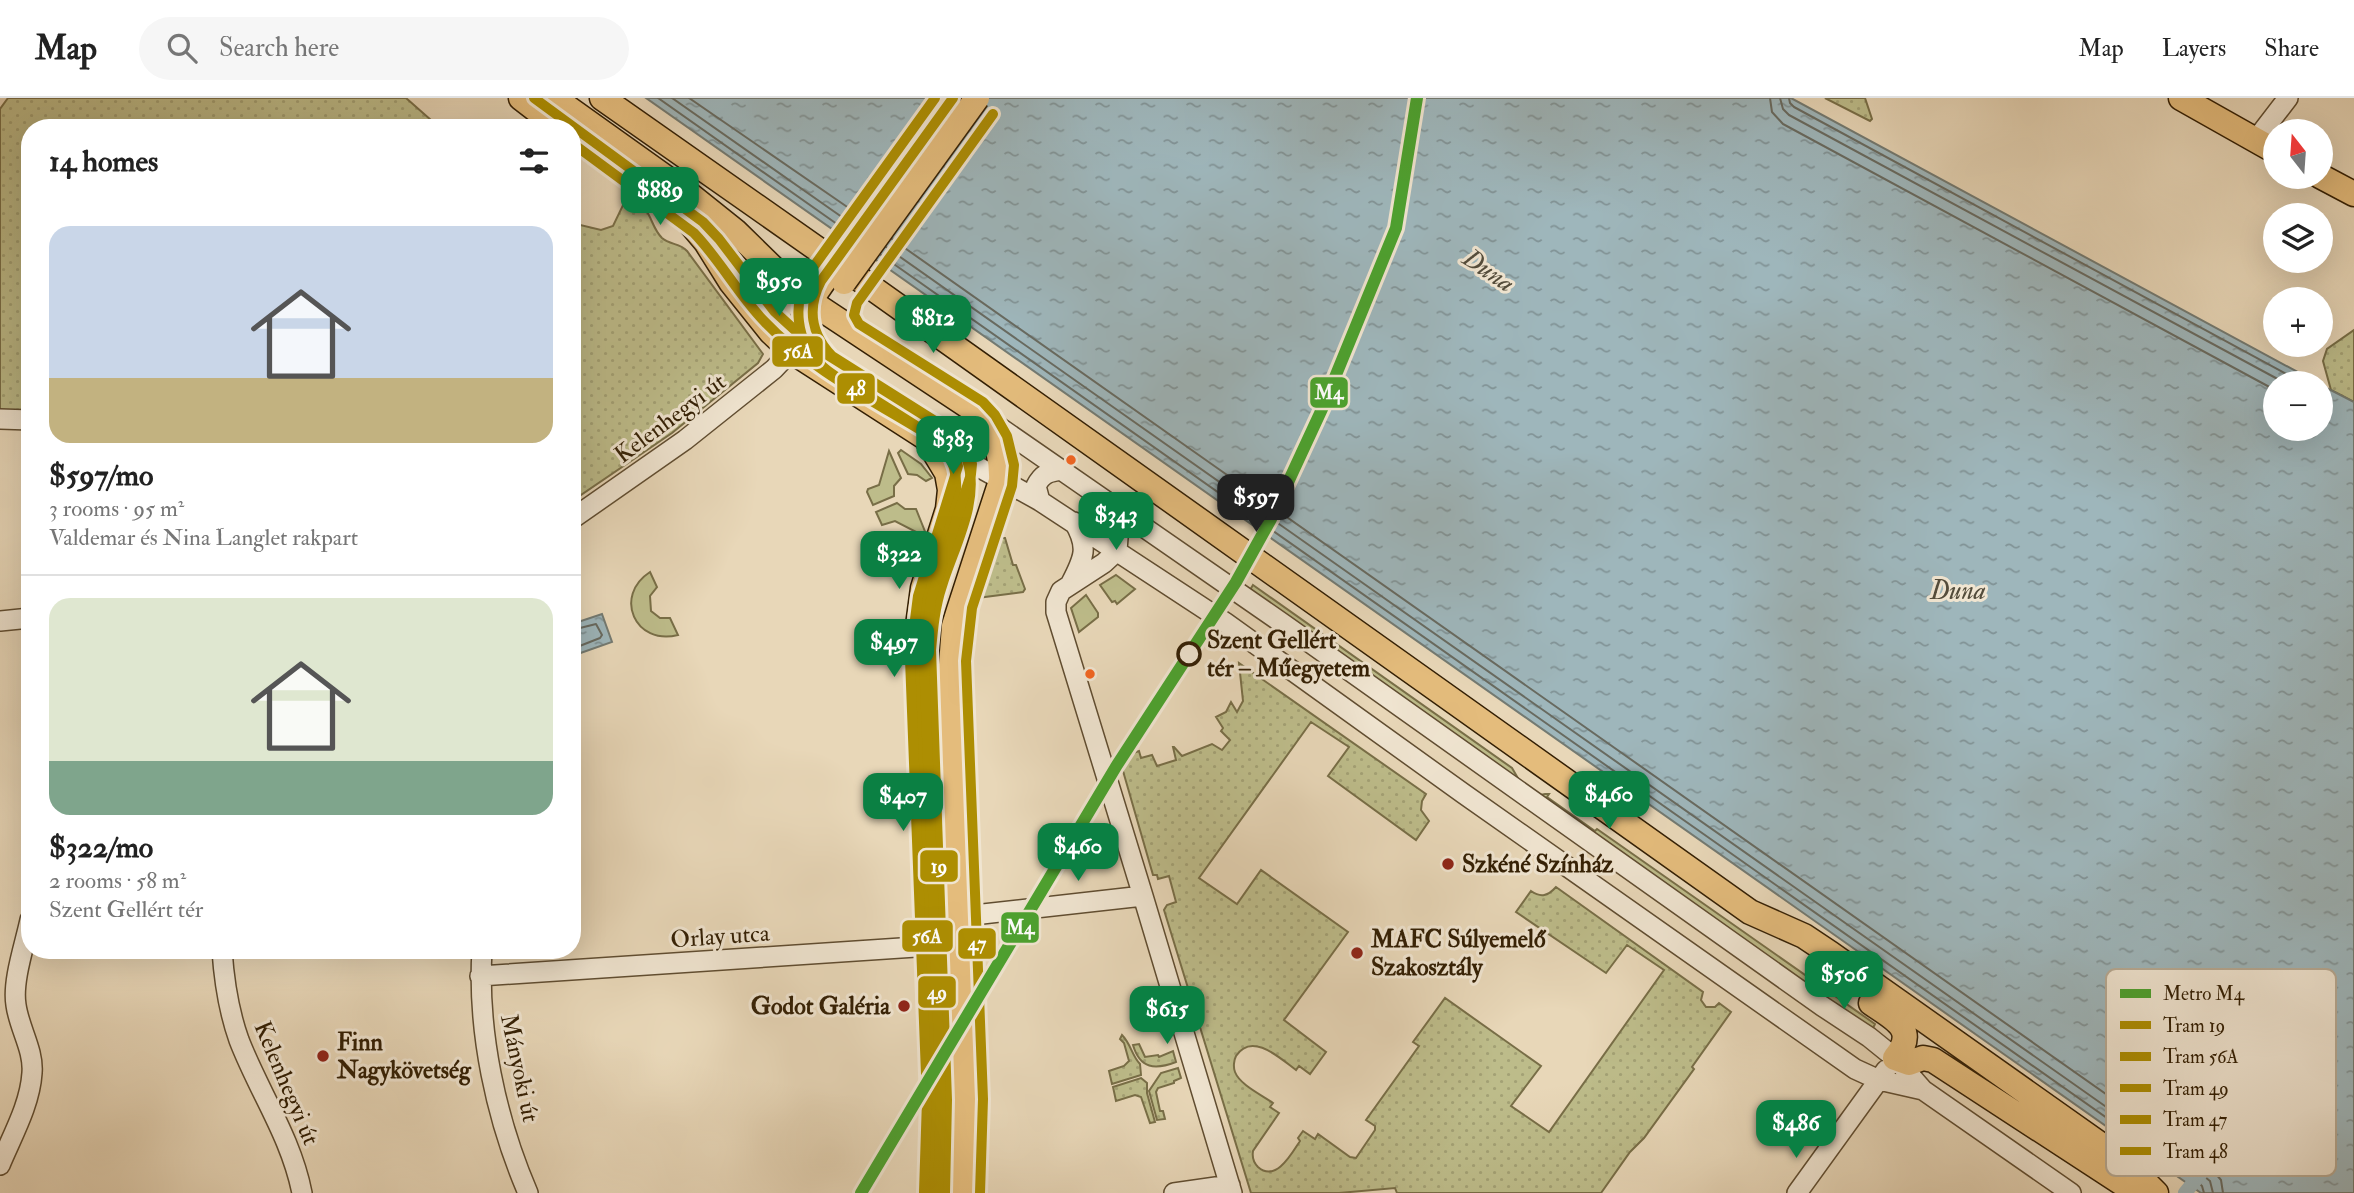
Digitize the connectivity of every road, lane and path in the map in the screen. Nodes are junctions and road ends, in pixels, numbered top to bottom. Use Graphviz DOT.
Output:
graph roads {
  1 [pos="521,98"];
  2 [pos="554,98"];
  3 [pos="602,98"];
  4 [pos="955,98"];
  5 [pos="977,98"];
  6 [pos="2181,98"];
  7 [pos="2288,98"];
  8 [pos="549,119"];
  9 [pos="2278,119"];
  10 [pos="581,142"];
  11 [pos="2263,145"];
  12 [pos="2333,183"];
  13 [pos="2354,194"];
  14 [pos="838,273"];
  15 [pos="810,301"];
  16 [pos="852,328"];
  17 [pos="791,351"];
  18 [pos="0,419"];
  19 [pos="21,420"];
  20 [pos="989,420"];
  21 [pos="926,438"];
  22 [pos="1061,470"];
  23 [pos="1001,481"];
  24 [pos="1040,501"];
  25 [pos="581,513"];
  26 [pos="1116,515"];
  27 [pos="1074,522"];
  28 [pos="1093,534"];
  29 [pos="1117,551"];
  30 [pos="1070,584"];
  31 [pos="21,619"];
  32 [pos="0,621"];
  33 [pos="1143,896"];
  34 [pos="1750,912"];
  35 [pos="958,924"];
  36 [pos="931,938"];
  37 [pos="22,959"];
  38 [pos="223,959"];
  39 [pos="481,959"];
  40 [pos="480,976"];
  41 [pos="1791,984"];
  42 [pos="1822,1006"];
  43 [pos="1770,1010"];
  44 [pos="1801,1032"];
  45 [pos="1895,1058"];
  46 [pos="1879,1080"];
  47 [pos="1923,1090"];
  48 [pos="2106,1149"];
  49 [pos="0,1165"];
  50 [pos="2106,1172"];
  51 [pos="2112,1176"];
  52 [pos="2139,1176"];
  53 [pos="1231,1189"];
  54 [pos="302,1193"];
  55 [pos="528,1193"];
  56 [pos="934,1193"];
  57 [pos="964,1193"];
  58 [pos="1174,1193"];
  59 [pos="1797,1193"];
  60 [pos="2071,1193"];
  61 [pos="2147,1193"];
  62 [pos="2156,1193"];
  1 -- 8 [label="main road"];
  2 -- 15 [label="main road"];
  3 -- 14 [label="main road"];
  4 -- 14 [label="main road, bridge"];
  5 -- 14 [label="main road, bridge"];
  6 -- 11 [label="main road"];
  7 -- 9 [label="street"];
  10 -- 17 [label="main road"];
  12 -- 13 [label="main road"];
  14 -- 15 [label="main road"];
  14 -- 16 [label="main road"];
  14 -- 34 [label="main road"];
  15 -- 16 [label="main road"];
  15 -- 17 [label="main road"];
  16 -- 20 [label="main road"];
  17 -- 21 [label="main road"];
  17 -- 25 [label="street, Kelenhegyi út"];
  18 -- 19 [label="street"];
  20 -- 22 [label="street"];
  20 -- 23 [label="main road"];
  21 -- 23 [label="street"];
  21 -- 36 [label="main road"];
  22 -- 24 [label="street"];
  22 -- 26 [label="street"];
  23 -- 24 [label="street"];
  23 -- 35 [label="main road"];
  24 -- 27 [label="street"];
  26 -- 28 [label="street"];
  26 -- 29 [label="street"];
  26 -- 41 [label="street"];
  27 -- 28 [label="street"];
  27 -- 30 [label="street"];
  28 -- 29 [label="street"];
  29 -- 30 [label="street"];
  29 -- 43 [label="street"];
  30 -- 33 [label="street"];
  31 -- 32 [label="street"];
  33 -- 35 [label="street"];
  33 -- 53 [label="street"];
  34 -- 45 [label="main road"];
  34 -- 48 [label="main road"];
  35 -- 36 [label="street"];
  35 -- 57 [label="main road"];
  36 -- 40 [label="street, Orlay utca"];
  36 -- 56 [label="main road"];
  37 -- 49 [label="street"];
  38 -- 54 [label="street, Kelenhegyi út"];
  39 -- 40 [label="street, Mányoki út"];
  40 -- 55 [label="street, Mányoki út"];
  41 -- 42 [label="street"];
  41 -- 43 [label="street"];
  42 -- 44 [label="street"];
  42 -- 45 [label="street"];
  43 -- 44 [label="street"];
  44 -- 46 [label="street"];
  45 -- 46 [label="street"];
  45 -- 47 [label="street"];
  45 -- 50 [label="main road"];
  46 -- 47 [label="street"];
  46 -- 59 [label="street"];
  47 -- 60 [label="street"];
  51 -- 61 [label="main road"];
  52 -- 62 [label="main road"];
  53 -- 58 [label="street"];
}
